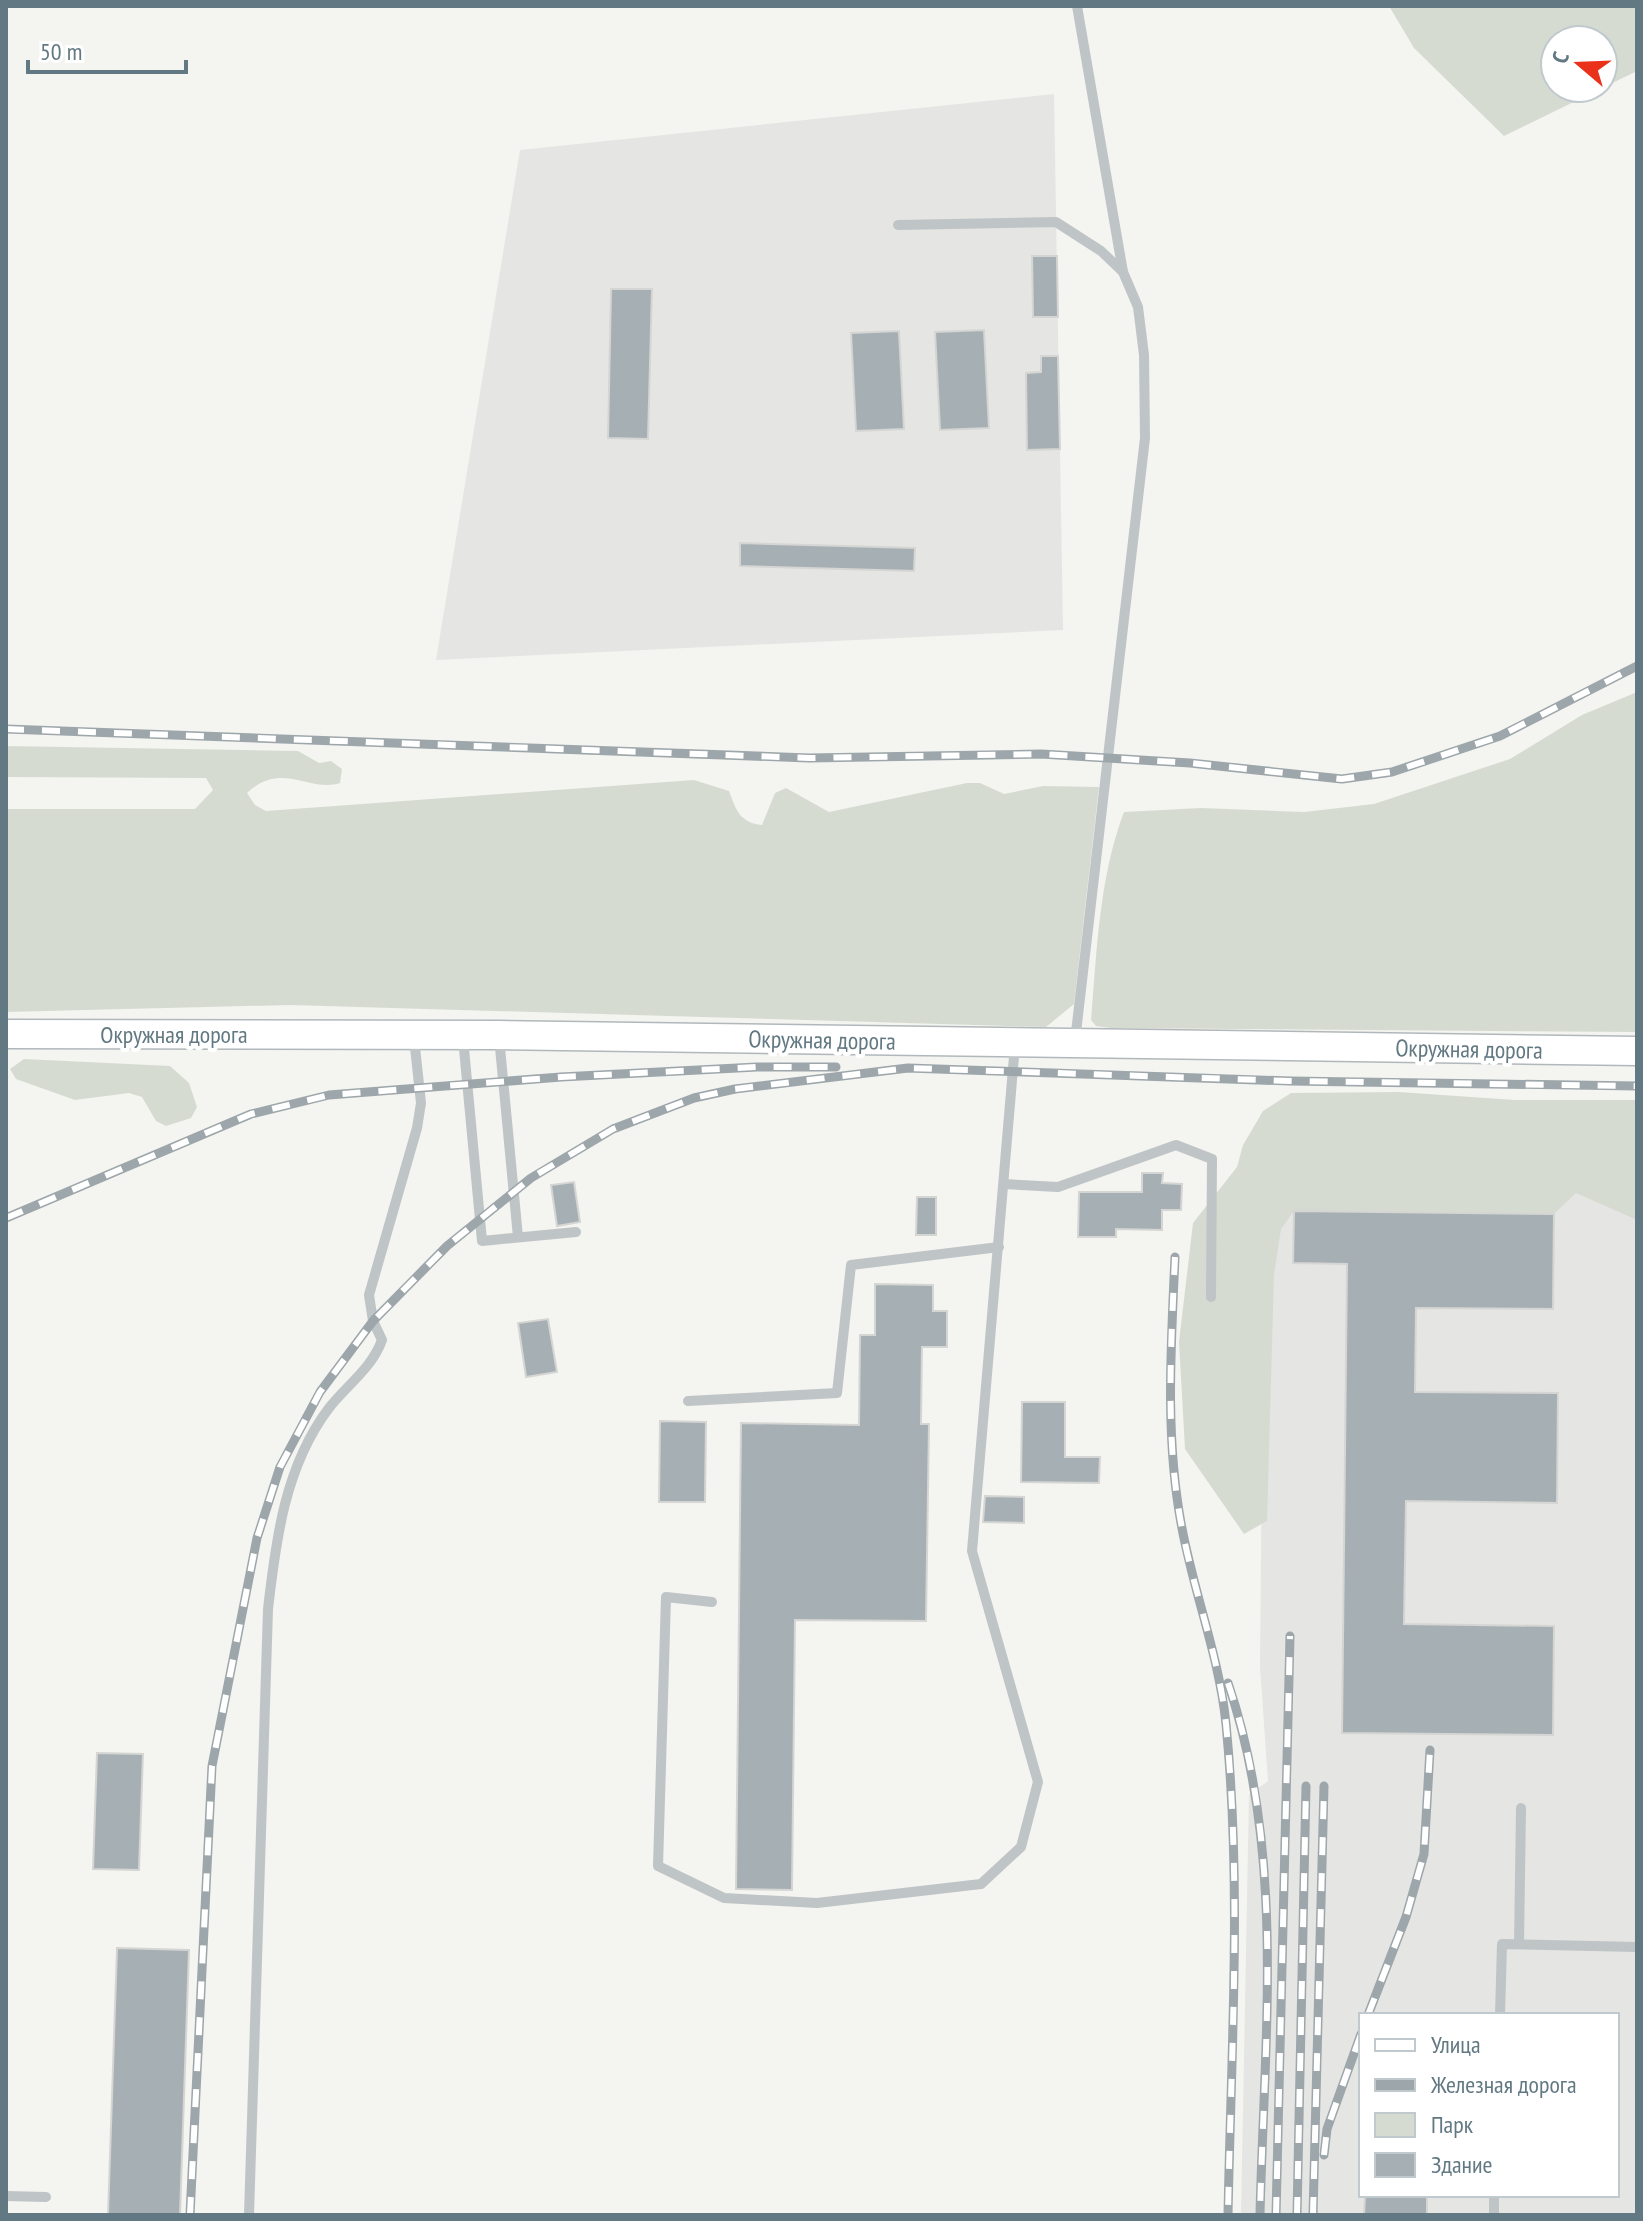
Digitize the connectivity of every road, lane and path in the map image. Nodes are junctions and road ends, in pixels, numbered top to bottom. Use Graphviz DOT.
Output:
graph roads {
  1 [pos="1077,6"];
  2 [pos="898,225"];
  3 [pos="1123,272"];
  4 [pos="6,1034"];
  5 [pos="413,1035"];
  6 [pos="462,1035"];
  7 [pos="499,1035"];
  8 [pos="1015,1043"];
  9 [pos="1074,1043"];
  10 [pos="1637,1051"];
  11 [pos="1004,1184"];
  12 [pos="576,1232"];
  13 [pos="518,1237"];
  14 [pos="999,1247"];
  15 [pos="1211,1297"];
  16 [pos="688,1401"];
  17 [pos="712,1602"];
  18 [pos="1521,1808"];
  19 [pos="1519,1944"];
  20 [pos="1637,1947"];
  21 [pos="1500,2013"];
  22 [pos="6,2196"];
  23 [pos="46,2197"];
  24 [pos="249,2215"];
  1 -- 3 [label="lane"];
  2 -- 3 [label="lane"];
  3 -- 9 [label="lane"];
  4 -- 5 [label="main road, Окружная дорога"];
  5 -- 6 [label="main road, Окружная дорога"];
  5 -- 24 [label="lane"];
  6 -- 7 [label="main road, Окружная дорога"];
  6 -- 13 [label="lane"];
  7 -- 8 [label="main road, Окружная дорога"];
  7 -- 13 [label="lane"];
  8 -- 9 [label="main road, Окружная дорога"];
  8 -- 11 [label="lane"];
  9 -- 10 [label="main road, Окружная дорога"];
  11 -- 14 [label="lane"];
  11 -- 15 [label="lane"];
  12 -- 13 [label="lane"];
  14 -- 16 [label="lane"];
  14 -- 17 [label="lane"];
  18 -- 19 [label="lane"];
  19 -- 20 [label="lane"];
  19 -- 21 [label="lane"];
  22 -- 23 [label="lane"];
}
